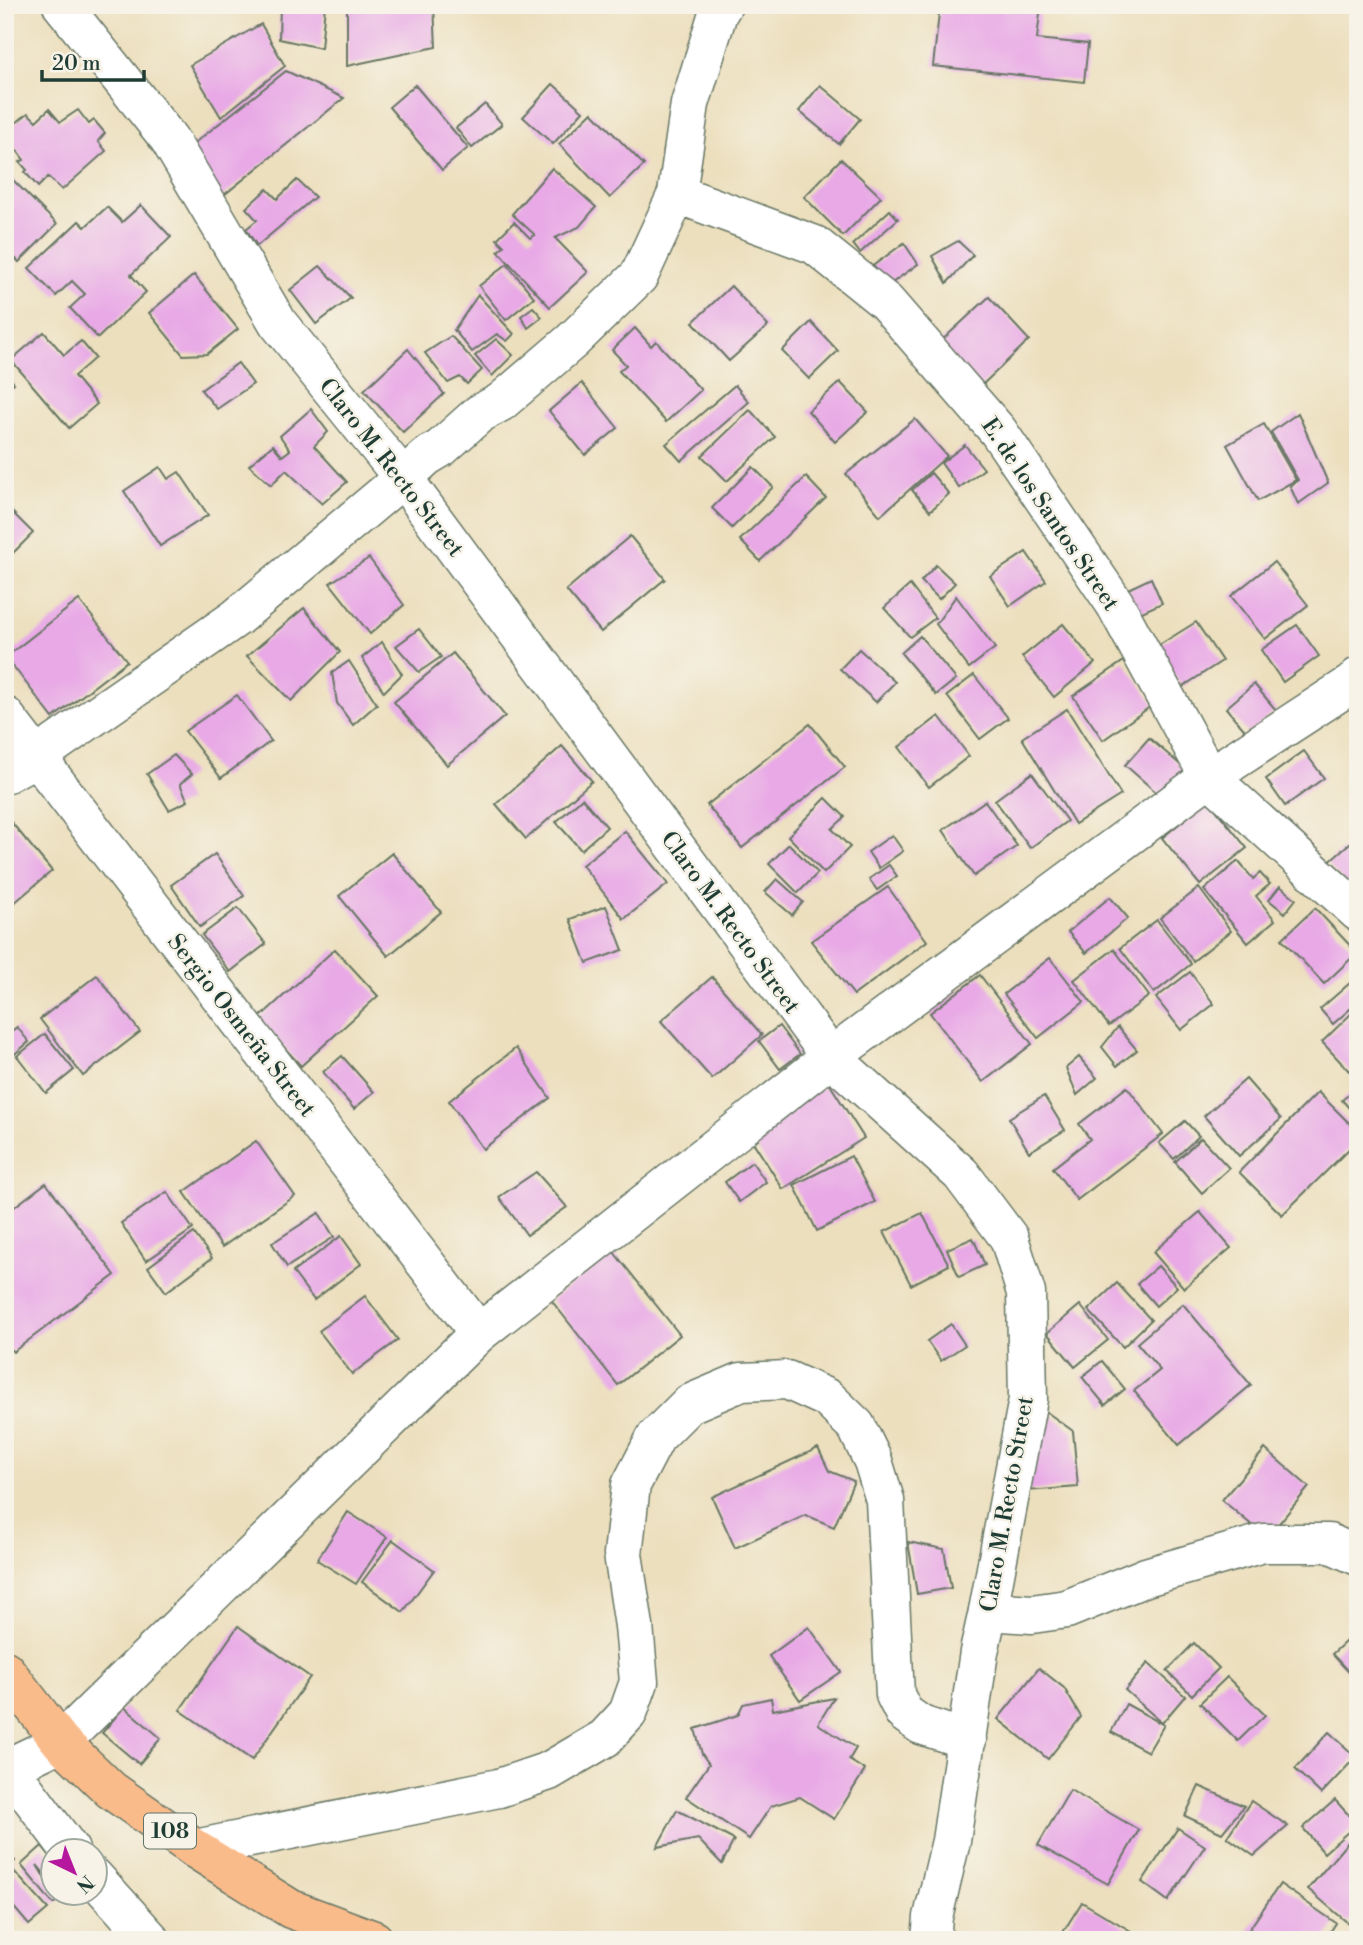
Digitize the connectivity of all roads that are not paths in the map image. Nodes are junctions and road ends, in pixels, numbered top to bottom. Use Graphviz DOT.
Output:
graph roads {
  1 [pos="62,5"];
  2 [pos="723,5"];
  3 [pos="677,194"];
  4 [pos="403,478"];
  5 [pos="1358,677"];
  6 [pos="5,716"];
  7 [pos="21,765"];
  8 [pos="1209,777"];
  9 [pos="1358,912"];
  10 [pos="831,1057"];
  11 [pos="479,1333"];
  12 [pos="1358,1556"];
  13 [pos="989,1611"];
  14 [pos="5,1670"];
  15 [pos="967,1741"];
  16 [pos="61,1742"];
  17 [pos="7,1768"];
  18 [pos="59,1836"];
  19 [pos="195,1849"];
  20 [pos="108,1892"];
  21 [pos="151,1940"];
  22 [pos="374,1940"];
  23 [pos="931,1940"];
  1 -- 4 [label="street, Claro M. Recto Street"];
  2 -- 3 [label="street"];
  3 -- 4 [label="street"];
  3 -- 8 [label="street, E. de los Santos Street"];
  4 -- 7 [label="street"];
  4 -- 10 [label="street, Claro M. Recto Street"];
  5 -- 8 [label="street"];
  6 -- 7 [label="street, Sergio Osmeña Street"];
  7 -- 11 [label="street, Sergio Osmeña Street"];
  8 -- 9 [label="street, E. de los Santos Street"];
  8 -- 10 [label="street"];
  10 -- 11 [label="street"];
  10 -- 13 [label="street, Claro M. Recto Street"];
  11 -- 16 [label="street"];
  12 -- 13 [label="street"];
  13 -- 15 [label="street, Claro M. Recto Street"];
  14 -- 16 [label="main road, 108"];
  15 -- 19 [label="street"];
  15 -- 23 [label="street, Claro M. Recto Street"];
  16 -- 17 [label="street"];
  16 -- 19 [label="main road, 108"];
  17 -- 18 [label="street"];
  19 -- 22 [label="main road, 108"];
  20 -- 21 [label="street"];
}
